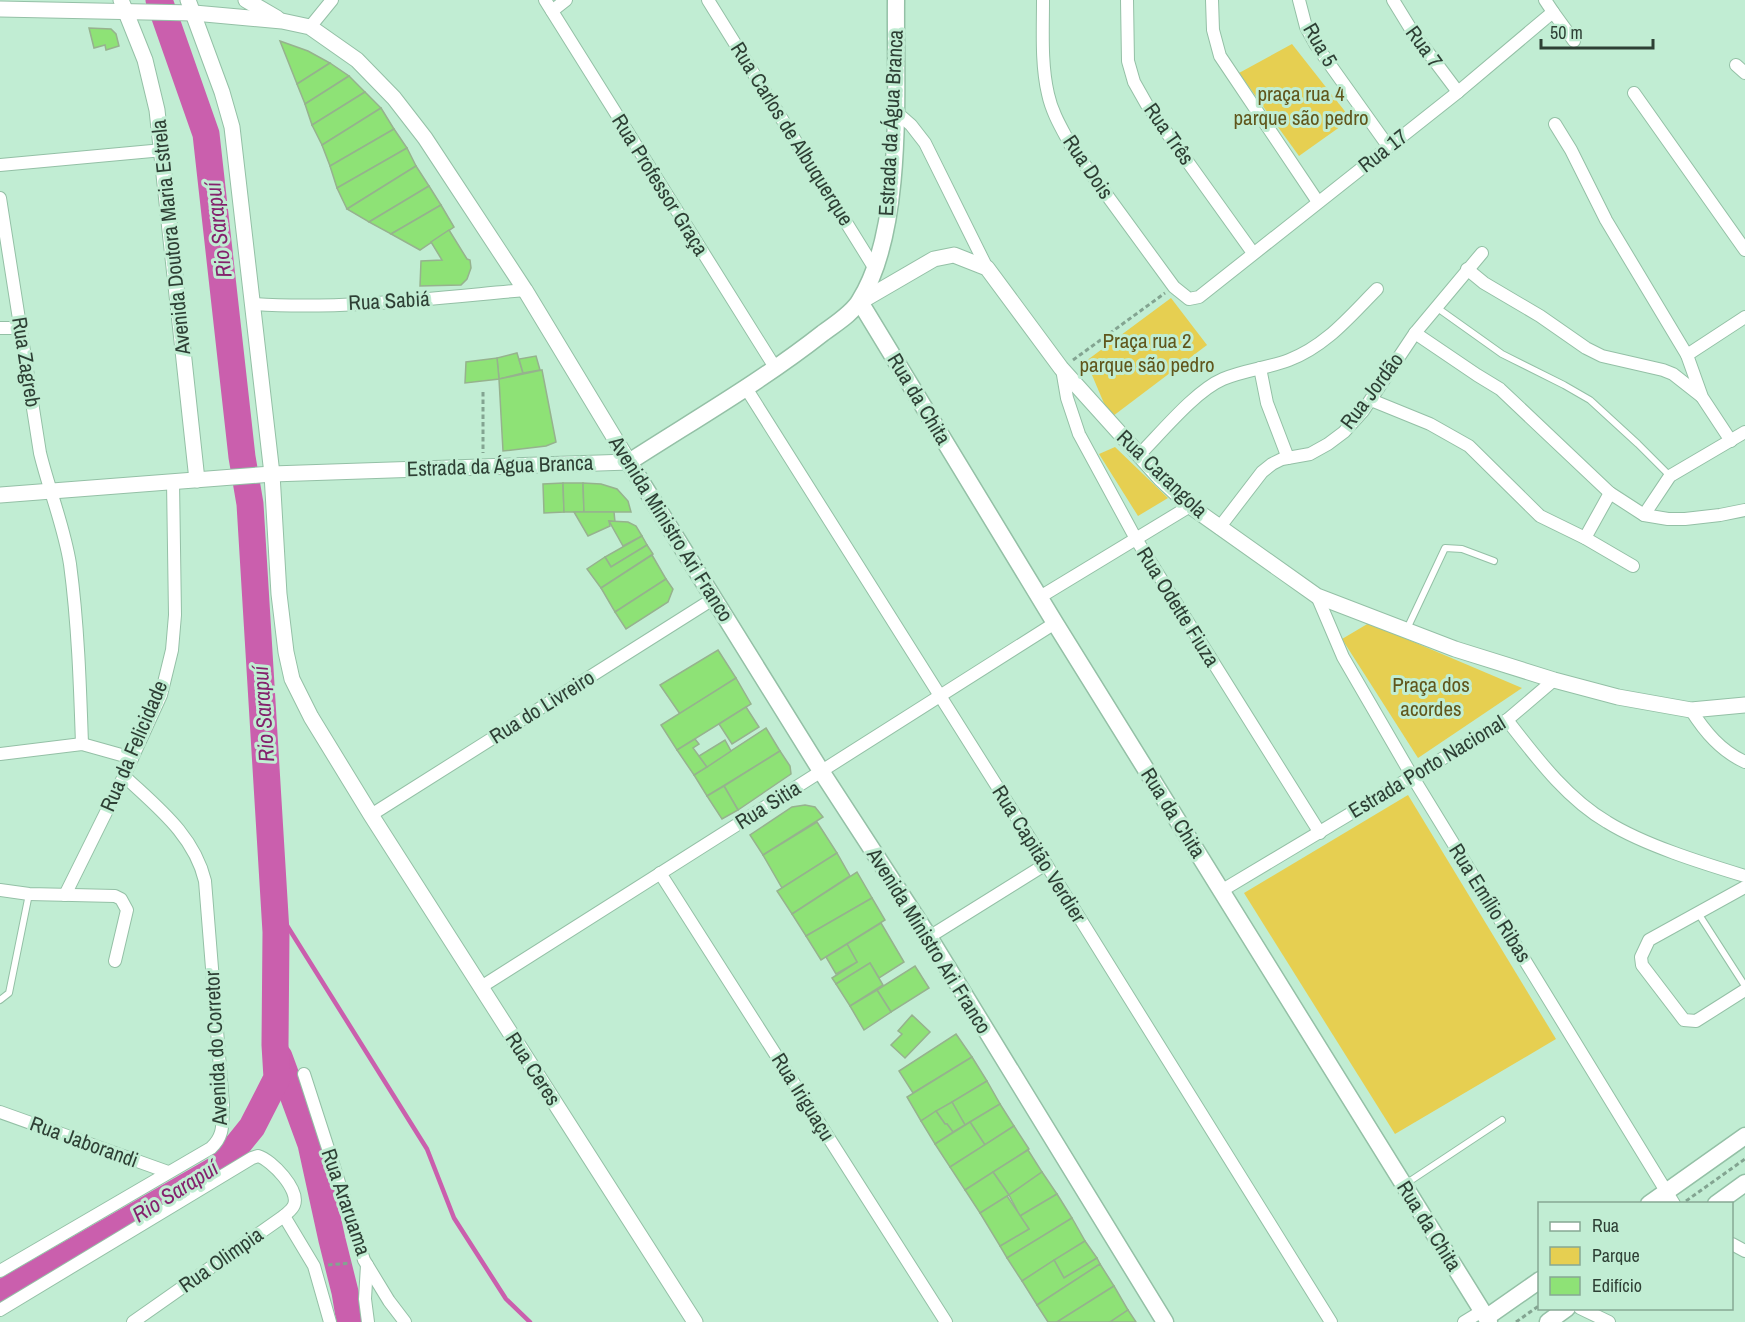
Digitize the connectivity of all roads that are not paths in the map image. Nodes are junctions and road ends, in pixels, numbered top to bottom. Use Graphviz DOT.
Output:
graph roads {
  1 [pos="246,0"];
  2 [pos="332,0"];
  3 [pos="566,0"];
  4 [pos="708,0"];
  5 [pos="896,0"];
  6 [pos="1043,0"];
  7 [pos="1127,0"];
  8 [pos="1212,0"];
  9 [pos="1299,0"];
  10 [pos="1393,0"];
  11 [pos="1545,0"];
  12 [pos="548,5"];
  13 [pos="129,8"];
  14 [pos="187,8"];
  15 [pos="0,9"];
  16 [pos="1553,12"];
  17 [pos="282,21"];
  18 [pos="310,27"];
  19 [pos="1574,41"];
  20 [pos="1458,92"];
  21 [pos="1634,93"];
  22 [pos="895,111"];
  23 [pos="1554,124"];
  24 [pos="1388,146"];
  25 [pos="163,150"];
  26 [pos="0,165"];
  27 [pos="0,198"];
  28 [pos="1318,202"];
  29 [pos="1745,250"];
  30 [pos="1253,253"];
  31 [pos="1482,253"];
  32 [pos="875,268"];
  33 [pos="987,268"];
  34 [pos="1467,269"];
  35 [pos="1377,289"];
  36 [pos="525,290"];
  37 [pos="1199,297"];
  38 [pos="860,302"];
  39 [pos="254,304"];
  40 [pos="1436,307"];
  41 [pos="1745,317"];
  42 [pos="0,328"];
  43 [pos="21,328"];
  44 [pos="1415,333"];
  45 [pos="1687,355"];
  46 [pos="1062,368"];
  47 [pos="1260,368"];
  48 [pos="776,369"];
  49 [pos="746,388"];
  50 [pos="1702,397"];
  51 [pos="1371,400"];
  52 [pos="1745,432"];
  53 [pos="1731,441"];
  54 [pos="1138,455"];
  55 [pos="1288,458"];
  56 [pos="629,462"];
  57 [pos="272,474"];
  58 [pos="1670,476"];
  59 [pos="197,480"];
  60 [pos="173,481"];
  61 [pos="49,491"];
  62 [pos="1611,493"];
  63 [pos="0,495"];
  64 [pos="1190,506"];
  65 [pos="1745,510"];
  66 [pos="1644,515"];
  67 [pos="1219,528"];
  68 [pos="1585,538"];
  69 [pos="1136,539"];
  70 [pos="1494,561"];
  71 [pos="1633,566"];
  72 [pos="1317,596"];
  73 [pos="1040,597"];
  74 [pos="713,599"];
  75 [pos="1055,623"];
  76 [pos="1406,632"];
  77 [pos="1554,680"];
  78 [pos="940,696"];
  79 [pos="1745,705"];
  80 [pos="1691,710"];
  81 [pos="1507,720"];
  82 [pos="82,744"];
  83 [pos="0,754"];
  84 [pos="132,758"];
  85 [pos="1745,762"];
  86 [pos="821,771"];
  87 [pos="1412,776"];
  88 [pos="124,777"];
  89 [pos="371,815"];
  90 [pos="1320,833"];
  91 [pos="1046,864"];
  92 [pos="660,873"];
  93 [pos="1745,876"];
  94 [pos="1745,887"];
  95 [pos="0,890"];
  96 [pos="1221,891"];
  97 [pos="29,894"];
  98 [pos="65,895"];
  99 [pos="1698,913"];
  100 [pos="929,937"];
  101 [pos="114,961"];
  102 [pos="481,987"];
  103 [pos="1745,988"];
  104 [pos="0,999"];
  105 [pos="304,1074"];
  106 [pos="0,1112"];
  107 [pos="1502,1120"];
  108 [pos="1745,1136"];
  109 [pos="168,1173"];
  110 [pos="1745,1183"];
  111 [pos="1404,1185"];
  112 [pos="1670,1197"];
  113 [pos="1652,1202"];
  114 [pos="1717,1202"];
  115 [pos="284,1216"];
  116 [pos="367,1265"];
  117 [pos="0,1271"];
  118 [pos="1538,1281"];
  119 [pos="0,1310"];
  120 [pos="1565,1310"];
  121 [pos="1584,1310"];
  122 [pos="1486,1317"];
  123 [pos="133,1322"];
  124 [pos="330,1322"];
  125 [pos="368,1322"];
  126 [pos="405,1322"];
  127 [pos="695,1322"];
  128 [pos="946,1322"];
  129 [pos="1165,1322"];
  130 [pos="1331,1322"];
  131 [pos="1464,1322"];
  132 [pos="1548,1322"];
  133 [pos="1609,1322"];
  1 -- 17 [label="street"];
  2 -- 18 [label="street"];
  3 -- 12 [label="street"];
  4 -- 32 [label="street, Rua Carlos de Albuquerque"];
  5 -- 22 [label="main road, Estrada da Água Branca"];
  6 -- 37 [label="street, Rua Dois"];
  7 -- 30 [label="street, Rua Três"];
  8 -- 28 [label="street"];
  9 -- 24 [label="street, Rua 5"];
  10 -- 20 [label="street, Rua 7"];
  11 -- 16 [label="street"];
  12 -- 48 [label="street, Rua Professor Graça"];
  13 -- 14 [label="street, Avenida Ministro Ari Franco"];
  13 -- 15 [label="street, Avenida Ministro Ari Franco"];
  13 -- 25 [label="street, Avenida Doutora Maria Estrela"];
  14 -- 17 [label="street, Avenida Ministro Ari Franco"];
  14 -- 39 [label="street"];
  16 -- 19 [label="street"];
  16 -- 20 [label="street, Rua 17"];
  17 -- 18 [label="street, Avenida Ministro Ari Franco"];
  18 -- 36 [label="street, Avenida Ministro Ari Franco"];
  20 -- 24 [label="street, Rua 17"];
  21 -- 29 [label="street"];
  22 -- 32 [label="main road, Estrada da Água Branca"];
  22 -- 33 [label="street"];
  23 -- 45 [label="street"];
  24 -- 28 [label="street, Rua 17"];
  25 -- 26 [label="street"];
  25 -- 59 [label="street, Avenida Doutora Maria Estrela"];
  27 -- 43 [label="street, Rua Zagreb"];
  28 -- 30 [label="street, Rua 17"];
  30 -- 37 [label="street, Rua 17"];
  31 -- 34 [label="street, Rua Jordão"];
  32 -- 38 [label="main road, Estrada da Água Branca"];
  33 -- 38 [label="street"];
  33 -- 46 [label="street, Rua Carangola"];
  34 -- 40 [label="street, Rua Jordão"];
  34 -- 50 [label="street"];
  35 -- 47 [label="street"];
  36 -- 39 [label="street, Rua Sabiá"];
  36 -- 56 [label="street, Avenida Ministro Ari Franco"];
  38 -- 48 [label="main road, Estrada da Água Branca"];
  38 -- 73 [label="main road, Rua da Chita"];
  39 -- 57 [label="street"];
  40 -- 44 [label="street, Rua Jordão"];
  40 -- 58 [label="lane"];
  41 -- 45 [label="street"];
  42 -- 43 [label="street"];
  43 -- 61 [label="street, Rua Zagreb"];
  44 -- 51 [label="street, Rua Jordão"];
  44 -- 62 [label="street"];
  45 -- 50 [label="street"];
  46 -- 54 [label="street, Rua Carangola"];
  46 -- 69 [label="street, Rua Odette Fiuza"];
  47 -- 54 [label="street"];
  47 -- 55 [label="street"];
  48 -- 49 [label="main road, Estrada da Água Branca"];
  49 -- 56 [label="main road, Estrada da Água Branca"];
  49 -- 78 [label="street, Rua Capitão Verdier"];
  50 -- 53 [label="street"];
  51 -- 55 [label="street, Rua Jordão"];
  51 -- 68 [label="street"];
  52 -- 53 [label="street"];
  53 -- 58 [label="street"];
  54 -- 64 [label="street, Rua Carangola"];
  55 -- 67 [label="street, Rua Jordão"];
  56 -- 57 [label="street, Estrada da Água Branca"];
  56 -- 74 [label="main road, Avenida Ministro Ari Franco"];
  57 -- 59 [label="street, Estrada da Água Branca"];
  57 -- 89 [label="street, Rua Ceres"];
  58 -- 66 [label="street"];
  59 -- 60 [label="street, Estrada da Água Branca"];
  60 -- 61 [label="street, Estrada da Água Branca"];
  60 -- 84 [label="street, Rua da Felicidade"];
  61 -- 63 [label="street, Estrada da Água Branca"];
  61 -- 82 [label="street, Rua Zagreb"];
  62 -- 66 [label="street"];
  62 -- 68 [label="street"];
  64 -- 67 [label="street, Rua Carangola"];
  64 -- 69 [label="street"];
  65 -- 66 [label="street"];
  67 -- 72 [label="street, Rua Carangola"];
  68 -- 71 [label="street"];
  69 -- 73 [label="street"];
  69 -- 90 [label="street, Rua Odette Fiuza"];
  70 -- 76 [label="lane"];
  72 -- 76 [label="street, Rua Carangola"];
  72 -- 87 [label="street, Rua Emílio Ribas"];
  73 -- 75 [label="main road, Rua da Chita"];
  74 -- 86 [label="main road, Avenida Ministro Ari Franco"];
  74 -- 89 [label="street, Rua do Livreiro"];
  75 -- 78 [label="street, Rua Sitia"];
  75 -- 96 [label="main road, Rua da Chita"];
  76 -- 77 [label="street, Rua Carangola"];
  77 -- 80 [label="street"];
  77 -- 81 [label="street, Estrada Porto Nacional"];
  78 -- 86 [label="street, Rua Sitia"];
  78 -- 91 [label="street, Rua Capitão Verdier"];
  79 -- 80 [label="street"];
  80 -- 85 [label="street"];
  81 -- 87 [label="street, Estrada Porto Nacional"];
  81 -- 93 [label="street"];
  82 -- 83 [label="street"];
  82 -- 84 [label="street"];
  84 -- 88 [label="street, Rua da Felicidade"];
  86 -- 92 [label="street, Rua Sitia"];
  86 -- 100 [label="main road, Avenida Ministro Ari Franco"];
  87 -- 90 [label="street, Estrada Porto Nacional"];
  87 -- 112 [label="street, Rua Emílio Ribas"];
  88 -- 98 [label="street, Rua da Felicidade"];
  88 -- 109 [label="street, Avenida do Corretor"];
  89 -- 102 [label="street, Rua Ceres"];
  90 -- 96 [label="street, Estrada Porto Nacional"];
  91 -- 100 [label="street"];
  91 -- 130 [label="street, Rua Capitão Verdier"];
  92 -- 102 [label="street, Rua Sitia"];
  92 -- 128 [label="street, Rua Iriguaçu"];
  94 -- 99 [label="street"];
  95 -- 97 [label="street"];
  96 -- 111 [label="main road, Rua da Chita"];
  97 -- 98 [label="street"];
  97 -- 104 [label="lane"];
  98 -- 101 [label="street"];
  99 -- 103 [label="lane"];
  99 -- 103 [label="street"];
  100 -- 129 [label="main road, Avenida Ministro Ari Franco"];
  102 -- 127 [label="street, Rua Ceres"];
  105 -- 116 [label="street, Rua Araruama"];
  106 -- 109 [label="street, Rua Jaborandi"];
  107 -- 111 [label="lane"];
  108 -- 112 [label="main road"];
  109 -- 117 [label="street, Avenida do Corretor"];
  110 -- 114 [label="main road"];
  111 -- 122 [label="main road, Rua da Chita"];
  112 -- 113 [label="main road"];
  115 -- 119 [label="street, Rua Olimpia"];
  115 -- 123 [label="street, Rua Olimpia"];
  115 -- 124 [label="street"];
  116 -- 125 [label="street"];
  116 -- 126 [label="street, Rua Araruama"];
  118 -- 122 [label="main road"];
  120 -- 132 [label="main road"];
  121 -- 133 [label="street"];
  122 -- 131 [label="street"];
}
